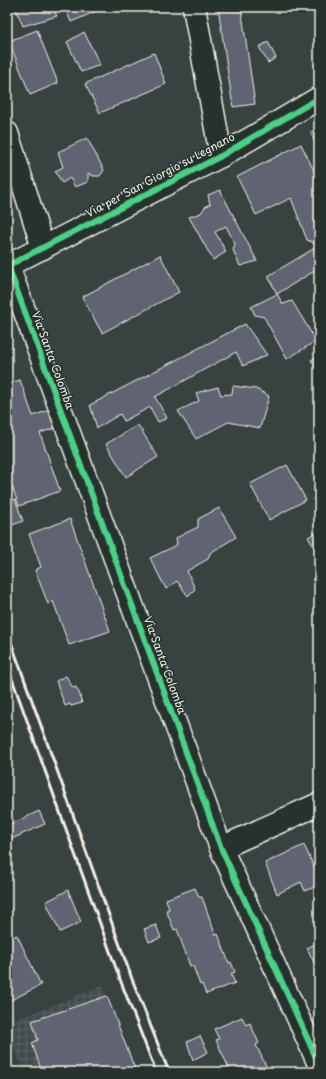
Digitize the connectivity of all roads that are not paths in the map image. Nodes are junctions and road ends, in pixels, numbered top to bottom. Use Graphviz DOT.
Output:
graph roads {
  1 [pos="194,7"];
  2 [pos="319,98"];
  3 [pos="7,133"];
  4 [pos="221,156"];
  5 [pos="43,248"];
  6 [pos="7,266"];
  7 [pos="319,804"];
  8 [pos="221,848"];
  9 [pos="319,1064"];
  1 -- 4 [label="street"];
  2 -- 4 [label="street, Via per San Giorgio su Legnano"];
  3 -- 5 [label="street"];
  4 -- 5 [label="street, Via per San Giorgio su Legnano"];
  5 -- 6 [label="street, Via per San Giorgio su Legnano"];
  6 -- 8 [label="street, Via Santa Colomba"];
  7 -- 8 [label="street"];
  8 -- 9 [label="street, Via Santa Colomba"];
}
